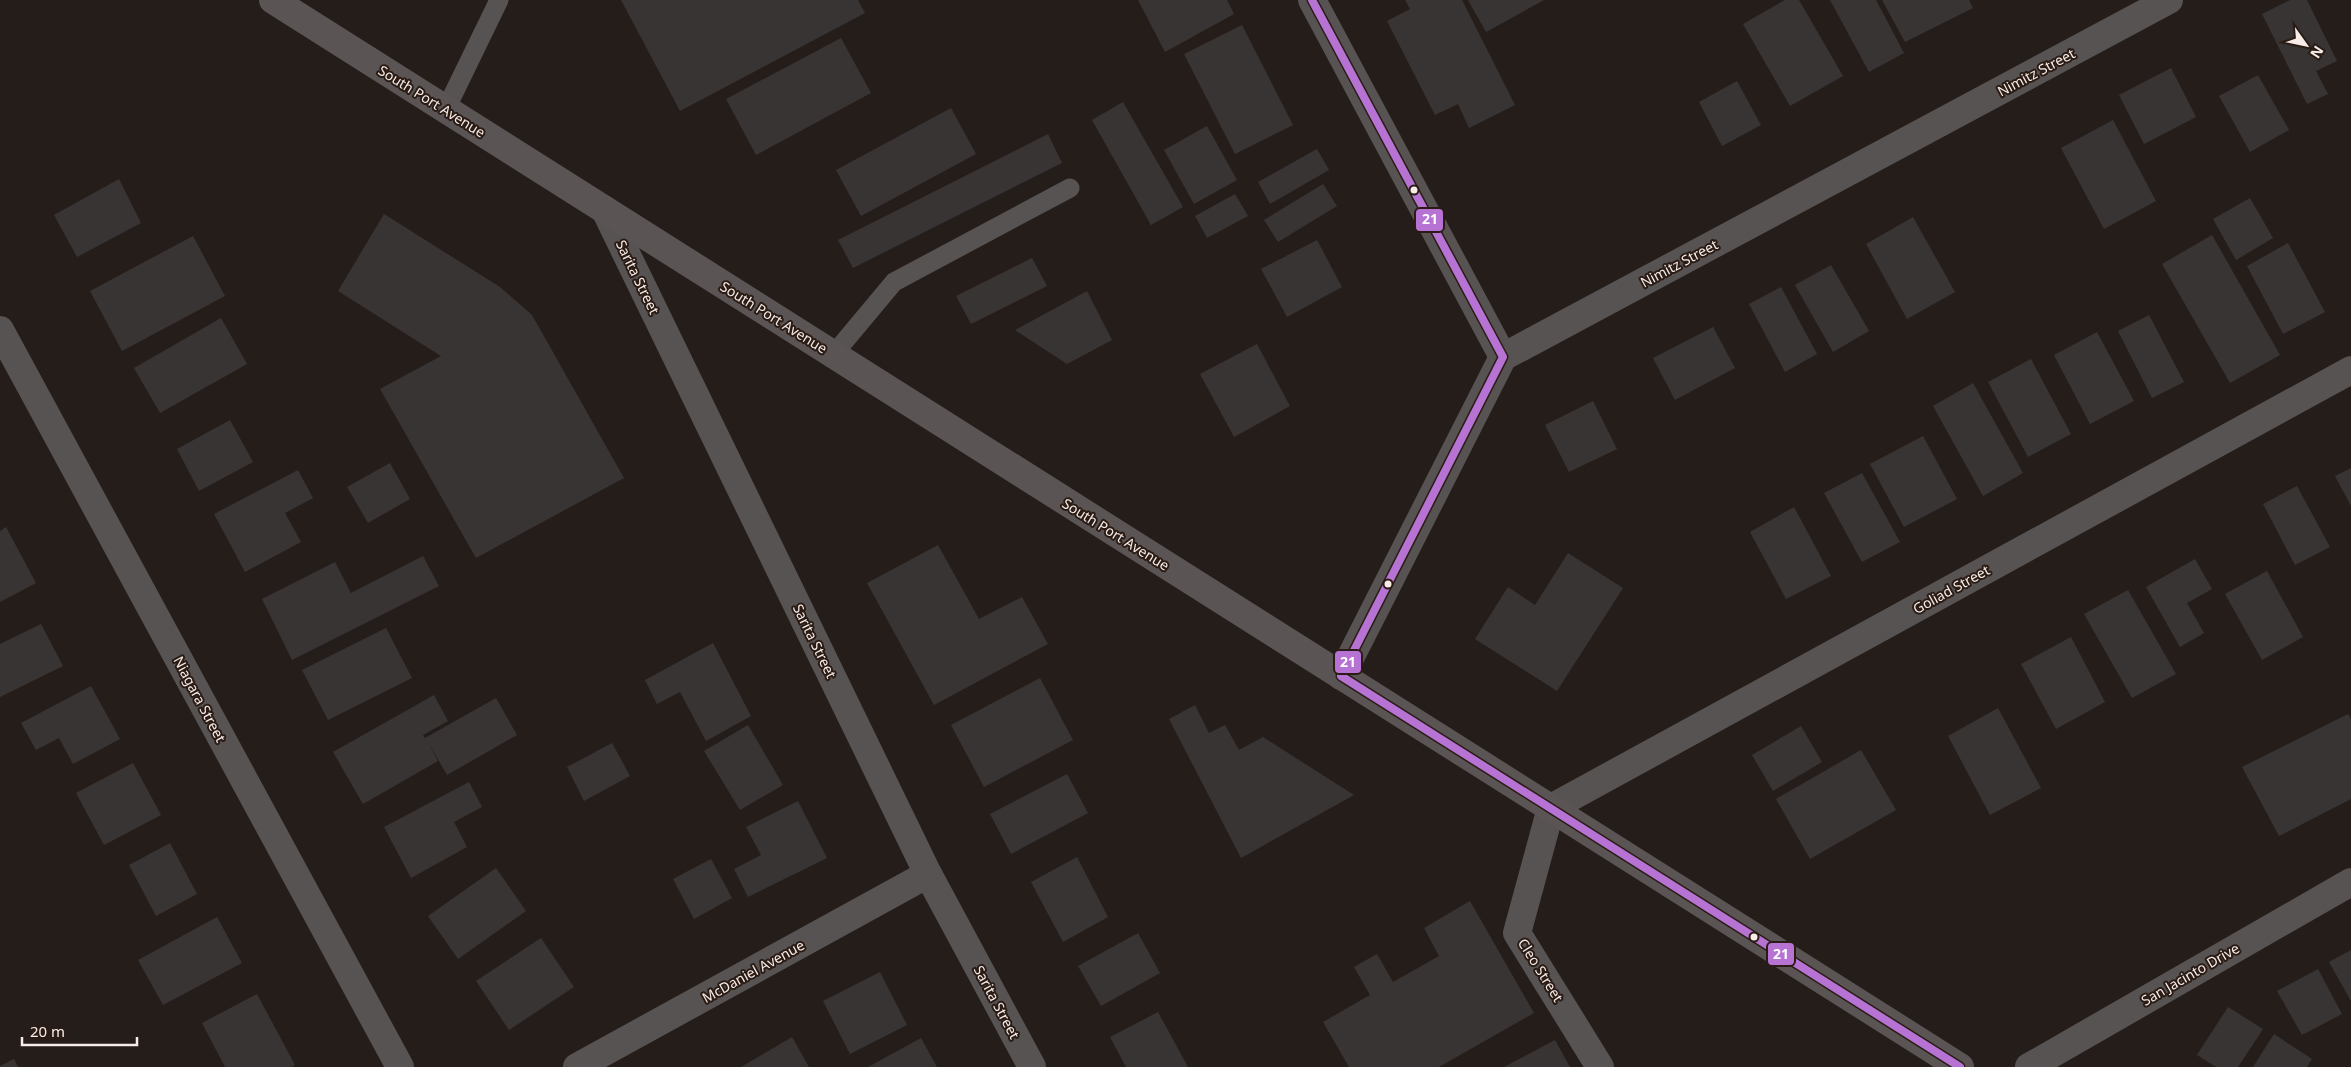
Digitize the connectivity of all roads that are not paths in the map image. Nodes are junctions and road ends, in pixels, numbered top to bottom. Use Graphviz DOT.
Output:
graph roads {
  1 [pos="499,0"];
  2 [pos="1312,0"];
  3 [pos="2169,0"];
  4 [pos="286,3"];
  5 [pos="446,109"];
  6 [pos="1070,188"];
  7 [pos="605,210"];
  8 [pos="0,330"];
  9 [pos="833,355"];
  10 [pos="1503,358"];
  11 [pos="2351,370"];
  12 [pos="1341,676"];
  13 [pos="1551,808"];
  14 [pos="928,874"];
  15 [pos="2351,882"];
  16 [pos="400,1067"];
  17 [pos="577,1067"];
  18 [pos="1032,1067"];
  19 [pos="1600,1067"];
  20 [pos="1960,1067"];
  21 [pos="2028,1067"];
  1 -- 5 [label="lane"];
  2 -- 10 [label="street"];
  3 -- 10 [label="street, Nimitz Street"];
  4 -- 5 [label="main road, South Port Avenue"];
  5 -- 7 [label="main road, South Port Avenue"];
  6 -- 9 [label="lane"];
  7 -- 9 [label="main road, South Port Avenue"];
  7 -- 14 [label="street, Sarita Street"];
  8 -- 16 [label="street, Niagara Street"];
  9 -- 12 [label="main road, South Port Avenue"];
  10 -- 12 [label="street"];
  11 -- 13 [label="street, Goliad Street"];
  12 -- 13 [label="main road, South Port Avenue"];
  13 -- 19 [label="street, Cleo Street"];
  13 -- 20 [label="main road, South Port Avenue"];
  14 -- 17 [label="street, McDaniel Avenue"];
  14 -- 18 [label="street, Sarita Street"];
  15 -- 21 [label="street, San Jacinto Drive"];
}
